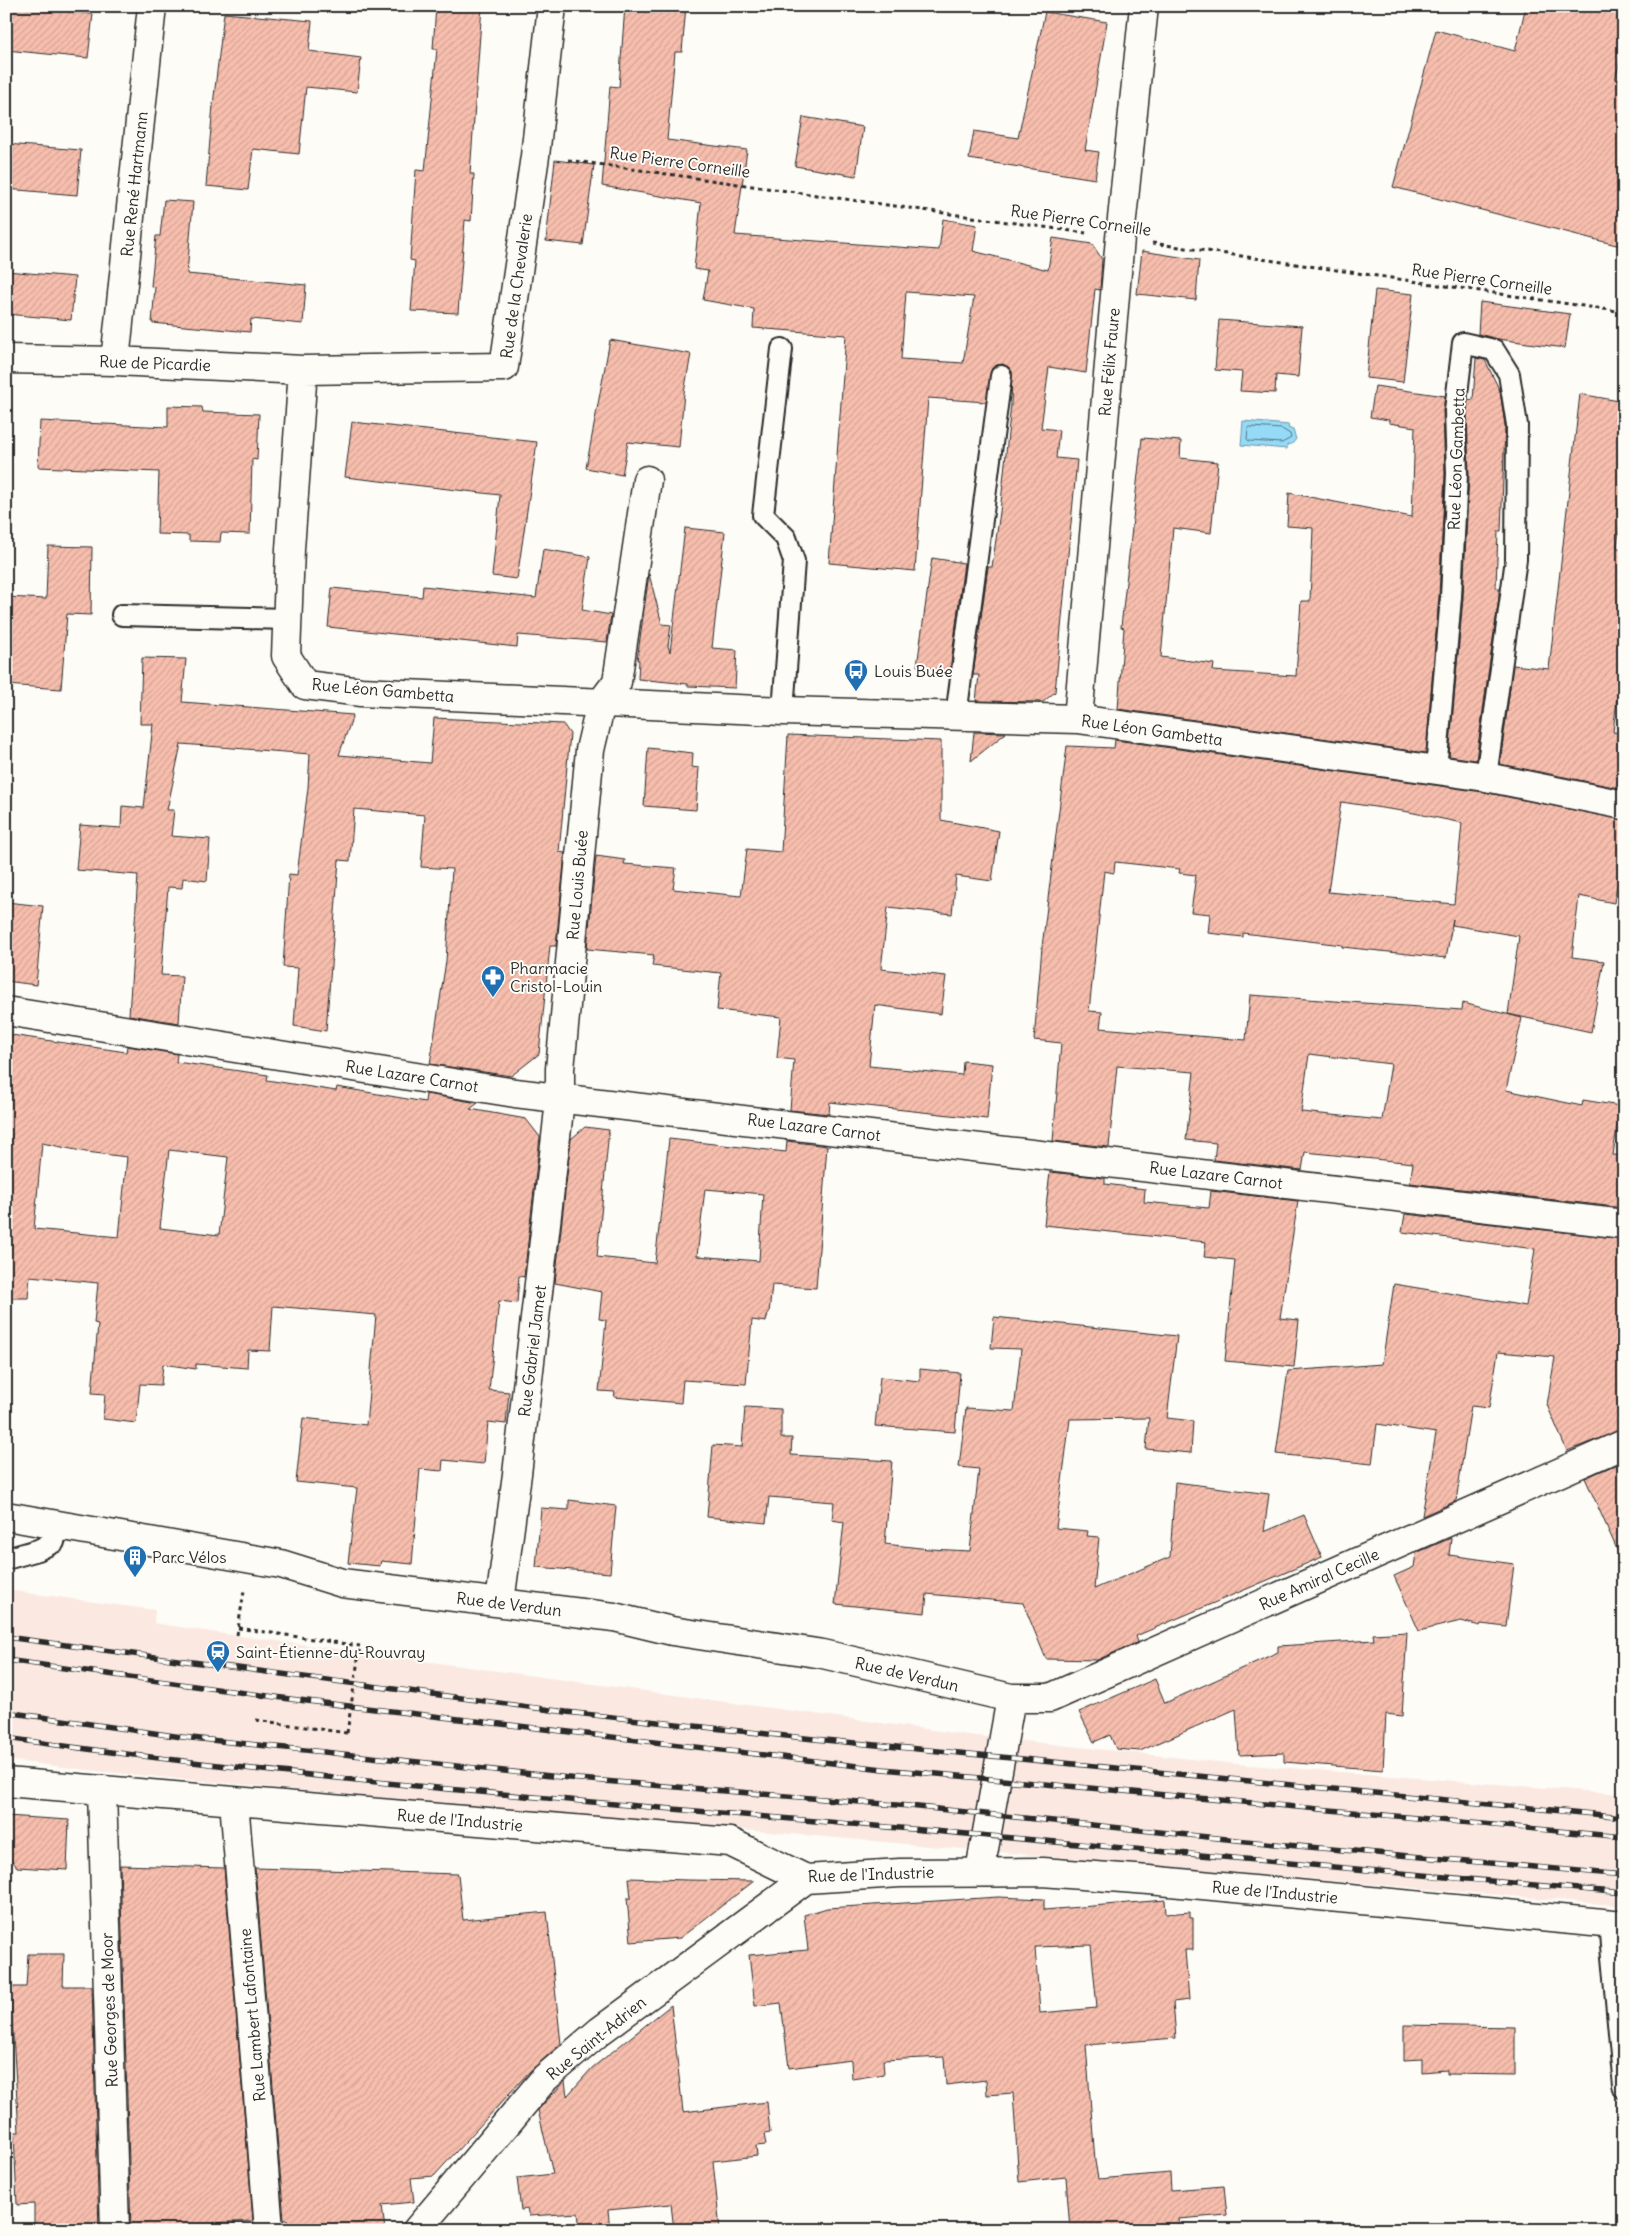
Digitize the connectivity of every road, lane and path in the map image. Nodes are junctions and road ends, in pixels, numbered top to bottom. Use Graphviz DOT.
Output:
graph roads {
  1 [pos="152,6"];
  2 [pos="552,6"];
  3 [pos="1144,6"];
  4 [pos="535,156"];
  5 [pos="1120,238"];
  6 [pos="1624,312"];
  7 [pos="782,349"];
  8 [pos="6,359"];
  9 [pos="115,361"];
  10 [pos="303,370"];
  11 [pos="1001,376"];
  12 [pos="647,480"];
  13 [pos="122,615"];
  14 [pos="288,619"];
  15 [pos="601,703"];
  16 [pos="783,711"];
  17 [pos="956,716"];
  18 [pos="1078,719"];
  19 [pos="1436,770"];
  20 [pos="1486,777"];
  21 [pos="1624,805"];
  22 [pos="6,1012"];
  23 [pos="560,1099"];
  24 [pos="1624,1224"];
  25 [pos="1624,1444"];
  26 [pos="6,1516"];
  27 [pos="58,1525"];
  28 [pos="249,1558"];
  29 [pos="6,1559"];
  30 [pos="500,1602"];
  31 [pos="238,1628"];
  32 [pos="237,1635"];
  33 [pos="1011,1698"];
  34 [pos="256,1720"];
  35 [pos="6,1782"];
  36 [pos="102,1790"];
  37 [pos="234,1801"];
  38 [pos="980,1871"];
  39 [pos="806,1879"];
  40 [pos="1616,1924"];
  41 [pos="1624,2087"];
  42 [pos="115,2230"];
  43 [pos="269,2230"];
  44 [pos="417,2230"];
  1 -- 9 [label="street, Rue René Hartmann"];
  2 -- 4 [label="street, Rue de la Chevalerie"];
  3 -- 5 [label="street, Rue Félix Faure"];
  4 -- 5 [label="path, Rue Pierre Corneille"];
  4 -- 10 [label="street, Rue de la Chevalerie"];
  5 -- 6 [label="path, Rue Pierre Corneille"];
  5 -- 18 [label="street, Rue Félix Faure"];
  7 -- 16 [label="lane"];
  8 -- 9 [label="street, Rue de Picardie"];
  9 -- 10 [label="street, Rue de Picardie"];
  10 -- 14 [label="street, Rue Léon Gambetta"];
  11 -- 17 [label="lane"];
  12 -- 15 [label="street"];
  13 -- 14 [label="lane"];
  14 -- 15 [label="street, Rue Léon Gambetta"];
  15 -- 16 [label="street, Rue Léon Gambetta"];
  15 -- 23 [label="street, Rue Louis Buée"];
  16 -- 17 [label="street, Rue Léon Gambetta"];
  17 -- 18 [label="street, Rue Léon Gambetta"];
  18 -- 19 [label="street, Rue Léon Gambetta"];
  19 -- 20 [label="street, Rue Léon Gambetta"];
  19 -- 20 [label="lane, Rue Léon Gambetta"];
  20 -- 21 [label="street, Rue Léon Gambetta"];
  22 -- 23 [label="street, Rue Lazare Carnot"];
  23 -- 24 [label="street, Rue Lazare Carnot"];
  23 -- 30 [label="street, Rue Gabriel Jamet"];
  25 -- 33 [label="street, Rue Amiral Cecille"];
  26 -- 27 [label="street, Rue de Verdun"];
  27 -- 28 [label="street, Rue de Verdun"];
  27 -- 29 [label="lane"];
  28 -- 30 [label="street, Rue de Verdun"];
  28 -- 31 [label="path"];
  30 -- 33 [label="street, Rue de Verdun"];
  31 -- 32 [label="path"];
  31 -- 34 [label="path, bridge"];
  33 -- 38 [label="street"];
  35 -- 36 [label="street, Rue de l'Industrie"];
  36 -- 37 [label="street, Rue de l'Industrie"];
  36 -- 42 [label="street, Rue Georges de Moor"];
  37 -- 39 [label="street, Rue de l'Industrie"];
  37 -- 43 [label="street, Rue Lambert Lafontaine"];
  38 -- 39 [label="street, Rue de l'Industrie"];
  38 -- 40 [label="street, Rue de l'Industrie"];
  39 -- 44 [label="street, Rue Saint-Adrien"];
  40 -- 41 [label="lane"];
}
